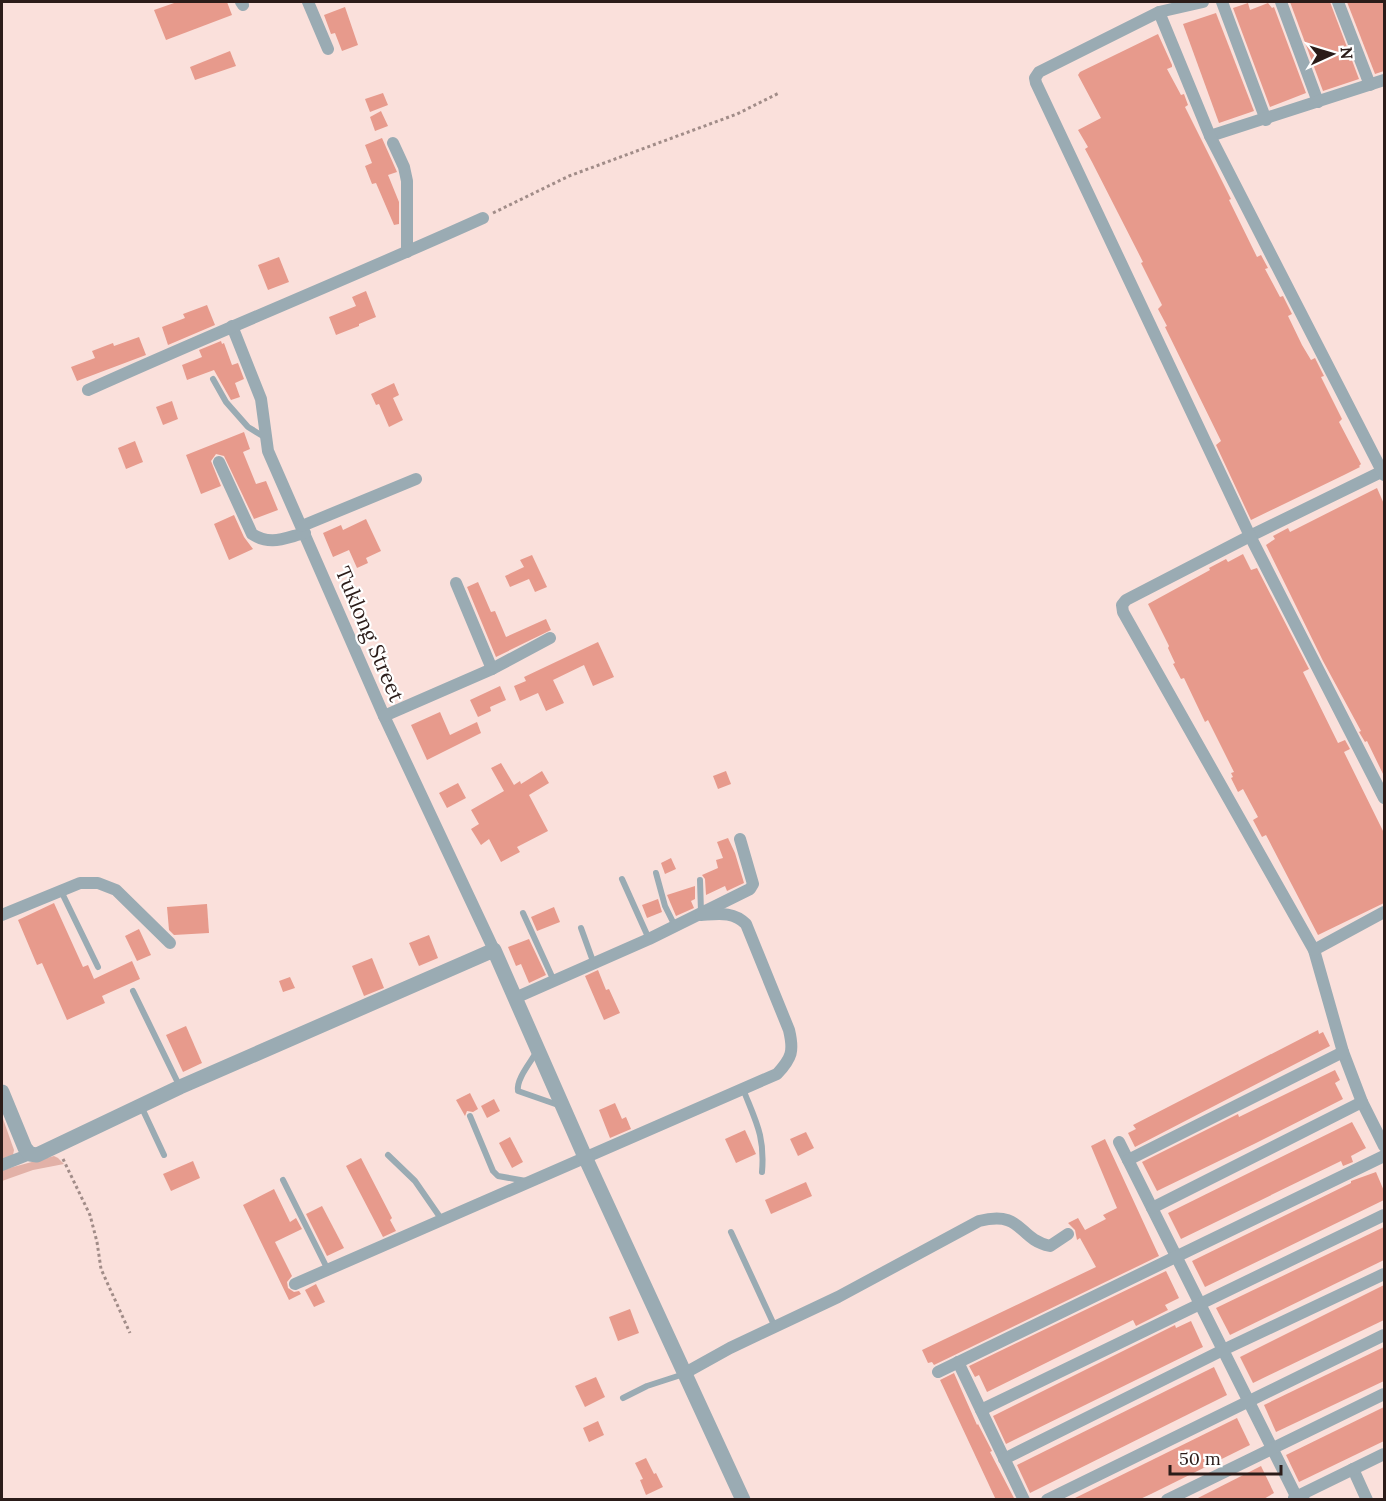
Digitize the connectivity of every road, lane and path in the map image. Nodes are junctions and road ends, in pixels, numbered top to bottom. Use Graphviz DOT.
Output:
graph roads {
  1 [pos="308,2"];
  2 [pos="1203,2"];
  3 [pos="1222,2"];
  4 [pos="1281,2"];
  5 [pos="1338,2"];
  6 [pos="1159,12"];
  7 [pos="328,49"];
  8 [pos="1384,80"];
  9 [pos="1370,85"];
  10 [pos="779,93"];
  11 [pos="1318,102"];
  12 [pos="1266,120"];
  13 [pos="1210,136"];
  14 [pos="393,142"];
  15 [pos="483,218"];
  16 [pos="407,252"];
  17 [pos="232,326"];
  18 [pos="213,380"];
  19 [pos="88,390"];
  20 [pos="266,438"];
  21 [pos="219,462"];
  22 [pos="1384,473"];
  23 [pos="416,479"];
  24 [pos="303,530"];
  25 [pos="1250,536"];
  26 [pos="456,583"];
  27 [pos="550,638"];
  28 [pos="492,669"];
  29 [pos="384,717"];
  30 [pos="1384,798"];
  31 [pos="740,839"];
  32 [pos="656,873"];
  33 [pos="622,879"];
  34 [pos="699,880"];
  35 [pos="61,890"];
  36 [pos="1384,912"];
  37 [pos="523,913"];
  38 [pos="2,915"];
  39 [pos="701,915"];
  40 [pos="675,926"];
  41 [pos="581,928"];
  42 [pos="649,939"];
  43 [pos="170,944"];
  44 [pos="494,950"];
  45 [pos="1314,950"];
  46 [pos="594,964"];
  47 [pos="98,967"];
  48 [pos="554,981"];
  49 [pos="133,991"];
  50 [pos="515,998"];
  51 [pos="538,1050"];
  52 [pos="1343,1052"];
  53 [pos="180,1087"];
  54 [pos="743,1089"];
  55 [pos="2,1092"];
  56 [pos="1362,1102"];
  57 [pos="141,1105"];
  58 [pos="563,1107"];
  59 [pos="470,1116"];
  60 [pos="1119,1142"];
  61 [pos="1384,1146"];
  62 [pos="56,1147"];
  63 [pos="30,1154"];
  64 [pos="164,1155"];
  65 [pos="388,1155"];
  66 [pos="1384,1156"];
  67 [pos="585,1157"];
  68 [pos="1128,1161"];
  69 [pos="2,1165"];
  70 [pos="762,1172"];
  71 [pos="283,1180"];
  72 [pos="528,1182"];
  73 [pos="1152,1208"];
  74 [pos="1384,1215"];
  75 [pos="442,1220"];
  76 [pos="732,1232"];
  77 [pos="1068,1234"];
  78 [pos="1177,1257"];
  79 [pos="328,1270"];
  80 [pos="1384,1274"];
  81 [pos="295,1284"];
  82 [pos="1201,1305"];
  83 [pos="775,1328"];
  84 [pos="130,1333"];
  85 [pos="1384,1335"];
  86 [pos="1223,1350"];
  87 [pos="958,1362"];
  88 [pos="938,1372"];
  89 [pos="685,1373"];
  90 [pos="1384,1394"];
  91 [pos="623,1398"];
  92 [pos="1248,1400"];
  93 [pos="981,1410"];
  94 [pos="1272,1448"];
  95 [pos="1384,1454"];
  96 [pos="1004,1459"];
  97 [pos="1353,1469"];
  98 [pos="1297,1498"];
  99 [pos="743,1500"];
  100 [pos="1024,1500"];
  101 [pos="1047,1500"];
  102 [pos="1167,1500"];
  103 [pos="1367,1500"];
  1 -- 7 [label="street"];
  2 -- 6 [label="street"];
  3 -- 12 [label="street"];
  4 -- 11 [label="street"];
  5 -- 9 [label="street"];
  6 -- 13 [label="street"];
  6 -- 25 [label="street"];
  8 -- 9 [label="street"];
  9 -- 11 [label="street"];
  10 -- 15 [label="path"];
  11 -- 12 [label="street"];
  12 -- 13 [label="street"];
  13 -- 22 [label="street"];
  14 -- 16 [label="street"];
  15 -- 16 [label="street"];
  16 -- 17 [label="street"];
  17 -- 19 [label="street"];
  17 -- 20 [label="street, Tuklong Street"];
  18 -- 20 [label="lane"];
  20 -- 24 [label="street, Tuklong Street"];
  21 -- 24 [label="street"];
  22 -- 25 [label="street"];
  23 -- 24 [label="street"];
  24 -- 29 [label="street, Tuklong Street"];
  25 -- 30 [label="street"];
  25 -- 45 [label="street"];
  26 -- 28 [label="street"];
  27 -- 28 [label="street"];
  28 -- 29 [label="street"];
  29 -- 44 [label="street, Tuklong Street"];
  31 -- 39 [label="street"];
  32 -- 40 [label="lane"];
  33 -- 42 [label="lane"];
  34 -- 39 [label="lane"];
  35 -- 38 [label="street"];
  35 -- 43 [label="street"];
  35 -- 47 [label="lane"];
  36 -- 45 [label="street"];
  37 -- 48 [label="lane"];
  39 -- 40 [label="street"];
  39 -- 54 [label="street"];
  40 -- 42 [label="street"];
  41 -- 46 [label="lane"];
  42 -- 46 [label="street"];
  44 -- 50 [label="street"];
  44 -- 53 [label="street"];
  45 -- 52 [label="street"];
  46 -- 48 [label="street"];
  48 -- 50 [label="street"];
  49 -- 53 [label="lane"];
  50 -- 51 [label="street"];
  51 -- 58 [label="street"];
  51 -- 58 [label="lane"];
  52 -- 56 [label="street"];
  52 -- 68 [label="street"];
  53 -- 57 [label="street"];
  54 -- 67 [label="street"];
  54 -- 70 [label="lane"];
  55 -- 63 [label="street"];
  56 -- 61 [label="street"];
  56 -- 73 [label="street"];
  57 -- 62 [label="street"];
  57 -- 64 [label="lane"];
  58 -- 67 [label="street"];
  59 -- 72 [label="lane"];
  60 -- 68 [label="street"];
  62 -- 63 [label="street"];
  62 -- 84 [label="path"];
  63 -- 69 [label="street"];
  65 -- 75 [label="lane"];
  66 -- 78 [label="street"];
  67 -- 72 [label="street"];
  67 -- 89 [label="street"];
  68 -- 73 [label="street"];
  71 -- 79 [label="lane"];
  72 -- 75 [label="street"];
  73 -- 78 [label="street"];
  74 -- 82 [label="street"];
  75 -- 79 [label="street"];
  76 -- 83 [label="lane"];
  77 -- 83 [label="street"];
  78 -- 82 [label="street"];
  78 -- 87 [label="street"];
  79 -- 81 [label="street"];
  80 -- 86 [label="street"];
  82 -- 86 [label="street"];
  82 -- 93 [label="street"];
  83 -- 89 [label="street"];
  85 -- 92 [label="street"];
  86 -- 92 [label="street"];
  86 -- 96 [label="street"];
  87 -- 88 [label="street"];
  87 -- 93 [label="street"];
  89 -- 91 [label="lane"];
  89 -- 99 [label="street"];
  90 -- 94 [label="street"];
  92 -- 94 [label="street"];
  92 -- 101 [label="street"];
  93 -- 96 [label="street"];
  94 -- 98 [label="street"];
  94 -- 102 [label="street"];
  95 -- 97 [label="street"];
  96 -- 100 [label="street"];
  97 -- 98 [label="street"];
  97 -- 103 [label="street"];
}
